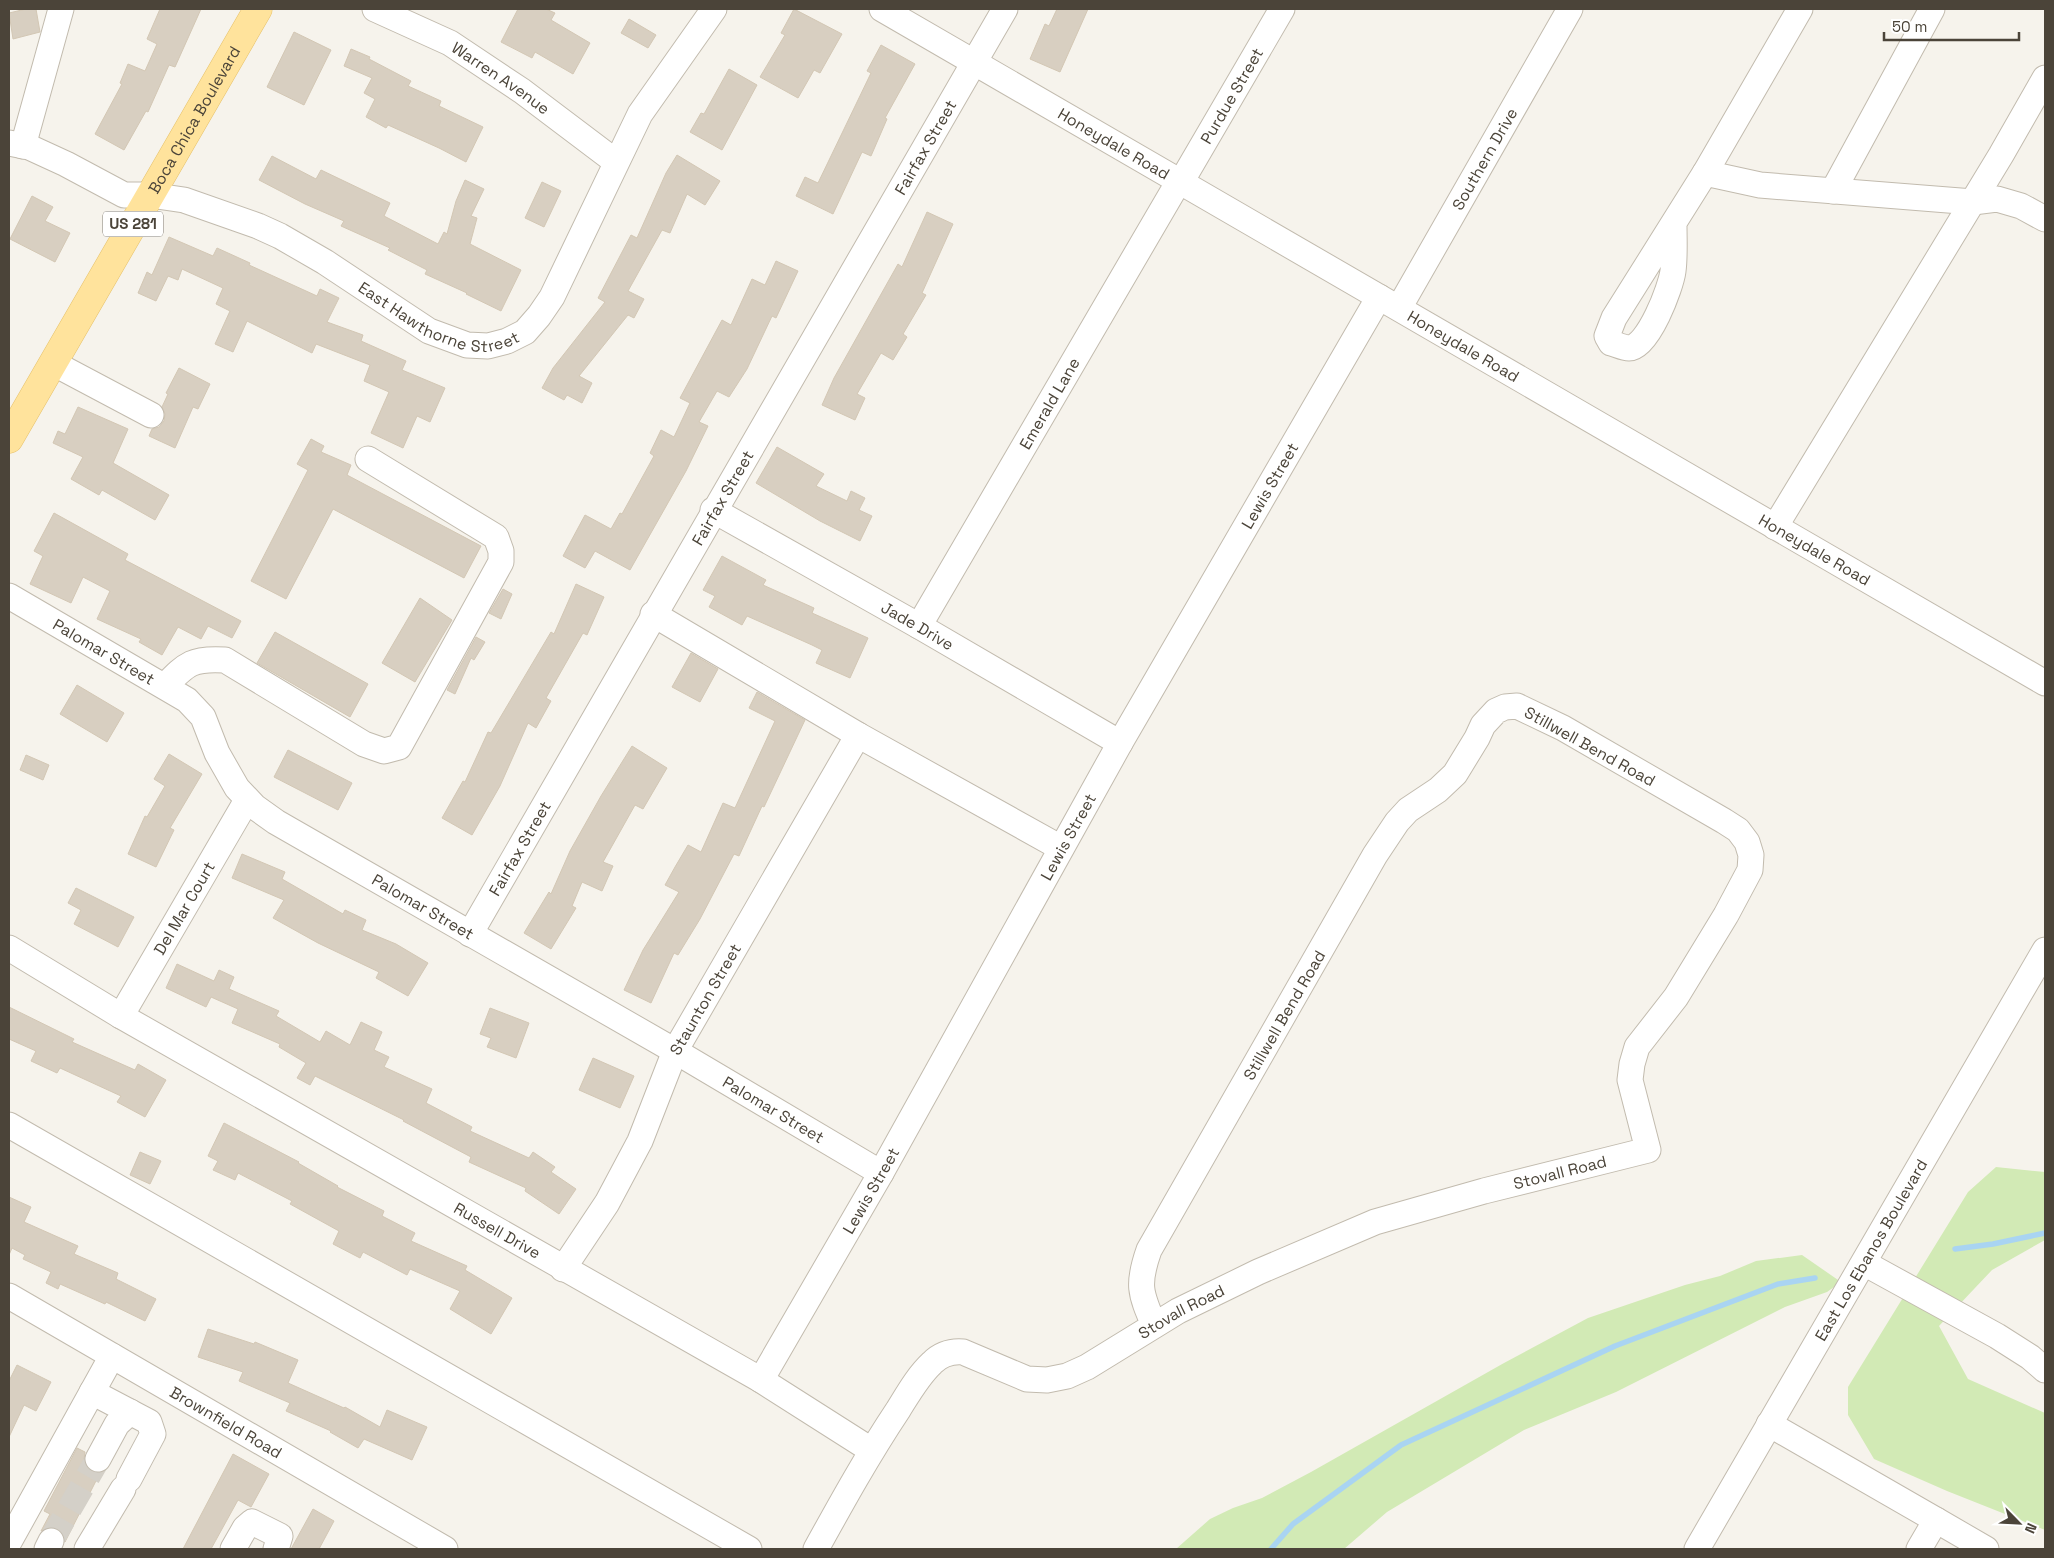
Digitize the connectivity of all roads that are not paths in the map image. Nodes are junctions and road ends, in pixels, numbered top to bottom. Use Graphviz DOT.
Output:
graph roads {
  1 [pos="61,9"];
  2 [pos="258,9"];
  3 [pos="375,9"];
  4 [pos="714,9"];
  5 [pos="882,9"];
  6 [pos="1005,9"];
  7 [pos="1282,9"];
  8 [pos="1570,9"];
  9 [pos="1800,9"];
  10 [pos="1932,9"];
  11 [pos="974,62"];
  12 [pos="2044,84"];
  13 [pos="16,145"];
  14 [pos="616,162"];
  15 [pos="1705,173"];
  16 [pos="1179,181"];
  17 [pos="1833,191"];
  18 [pos="150,195"];
  19 [pos="1973,202"];
  20 [pos="2045,219"];
  21 [pos="1674,224"];
  22 [pos="1389,303"];
  23 [pos="53,363"];
  24 [pos="151,415"];
  25 [pos="9,439"];
  26 [pos="368,459"];
  27 [pos="713,510"];
  28 [pos="1775,527"];
  29 [pos="9,596"];
  30 [pos="654,614"];
  31 [pos="919,626"];
  32 [pos="2045,683"];
  33 [pos="165,686"];
  34 [pos="858,735"];
  35 [pos="1120,743"];
  36 [pos="247,800"];
  37 [pos="1061,848"];
  38 [pos="470,934"];
  39 [pos="9,948"];
  40 [pos="2045,950"];
  41 [pos="121,1016"];
  42 [pos="675,1050"];
  43 [pos="9,1125"];
  44 [pos="1648,1150"];
  45 [pos="881,1172"];
  46 [pos="1864,1262"];
  47 [pos="563,1269"];
  48 [pos="10,1299"];
  49 [pos="1154,1325"];
  50 [pos="112,1356"];
  51 [pos="2045,1370"];
  52 [pos="761,1380"];
  53 [pos="92,1392"];
  54 [pos="130,1412"];
  55 [pos="1769,1424"];
  56 [pos="871,1450"];
  57 [pos="98,1459"];
  58 [pos="1936,1520"];
  59 [pos="9,1542"];
  60 [pos="87,1549"];
  61 [pos="233,1549"];
  62 [pos="276,1549"];
  63 [pos="445,1549"];
  64 [pos="749,1549"];
  65 [pos="816,1549"];
  66 [pos="1697,1549"];
  67 [pos="1919,1549"];
  68 [pos="1986,1549"];
  1 -- 13 [label="street"];
  2 -- 18 [label="main road, Boca Chica Boulevard / US 281"];
  3 -- 14 [label="street, Warren Avenue"];
  4 -- 14 [label="street, East Hawthorne Street"];
  5 -- 11 [label="street, Honeydale Road"];
  6 -- 11 [label="street, Fairfax Street"];
  7 -- 16 [label="street, Purdue Street"];
  8 -- 22 [label="street, Southern Drive"];
  9 -- 15 [label="street"];
  10 -- 17 [label="street"];
  11 -- 16 [label="street, Honeydale Road"];
  11 -- 27 [label="street, Fairfax Street"];
  12 -- 19 [label="street"];
  13 -- 18 [label="street, East Hawthorne Street"];
  14 -- 18 [label="street, East Hawthorne Street"];
  15 -- 17 [label="street"];
  15 -- 21 [label="street"];
  16 -- 22 [label="street, Honeydale Road"];
  16 -- 31 [label="street, Emerald Lane"];
  17 -- 19 [label="street"];
  18 -- 23 [label="main road, Boca Chica Boulevard / US 281"];
  19 -- 20 [label="street"];
  19 -- 28 [label="street"];
  22 -- 28 [label="street, Honeydale Road"];
  22 -- 35 [label="street, Lewis Street"];
  23 -- 24 [label="street"];
  23 -- 25 [label="main road, Boca Chica Boulevard / US 281"];
  26 -- 33 [label="street"];
  27 -- 30 [label="street, Fairfax Street"];
  27 -- 31 [label="street, Jade Drive"];
  28 -- 32 [label="street, Honeydale Road"];
  29 -- 33 [label="street, Palomar Street"];
  30 -- 34 [label="street"];
  30 -- 38 [label="street, Fairfax Street"];
  31 -- 35 [label="street, Jade Drive"];
  33 -- 36 [label="street, Palomar Street"];
  34 -- 37 [label="street"];
  34 -- 42 [label="street, Staunton Street"];
  35 -- 37 [label="street, Lewis Street"];
  36 -- 38 [label="street, Palomar Street"];
  36 -- 41 [label="street, Del Mar Court"];
  37 -- 45 [label="street, Lewis Street"];
  38 -- 42 [label="street, Palomar Street"];
  39 -- 41 [label="street, Russell Drive"];
  40 -- 46 [label="street, East Los Ebanos Boulevard"];
  41 -- 47 [label="street, Russell Drive"];
  42 -- 45 [label="street, Palomar Street"];
  42 -- 47 [label="street, Staunton Street"];
  43 -- 64 [label="street"];
  44 -- 49 [label="street, Stovall Road"];
  44 -- 49 [label="street, Stillwell Bend Road"];
  45 -- 52 [label="street, Lewis Street"];
  46 -- 51 [label="street"];
  46 -- 55 [label="street, East Los Ebanos Boulevard"];
  47 -- 52 [label="street, Russell Drive"];
  48 -- 50 [label="street, Brownfield Road"];
  49 -- 56 [label="street, Stovall Road"];
  50 -- 53 [label="street"];
  50 -- 63 [label="street, Brownfield Road"];
  52 -- 56 [label="street, Russell Drive"];
  53 -- 54 [label="street"];
  53 -- 59 [label="street"];
  54 -- 57 [label="street"];
  54 -- 60 [label="street"];
  55 -- 58 [label="street"];
  55 -- 66 [label="street, East Los Ebanos Boulevard"];
  56 -- 65 [label="street, Stovall Road"];
  58 -- 67 [label="street"];
  58 -- 68 [label="street"];
  61 -- 62 [label="street"];
}
